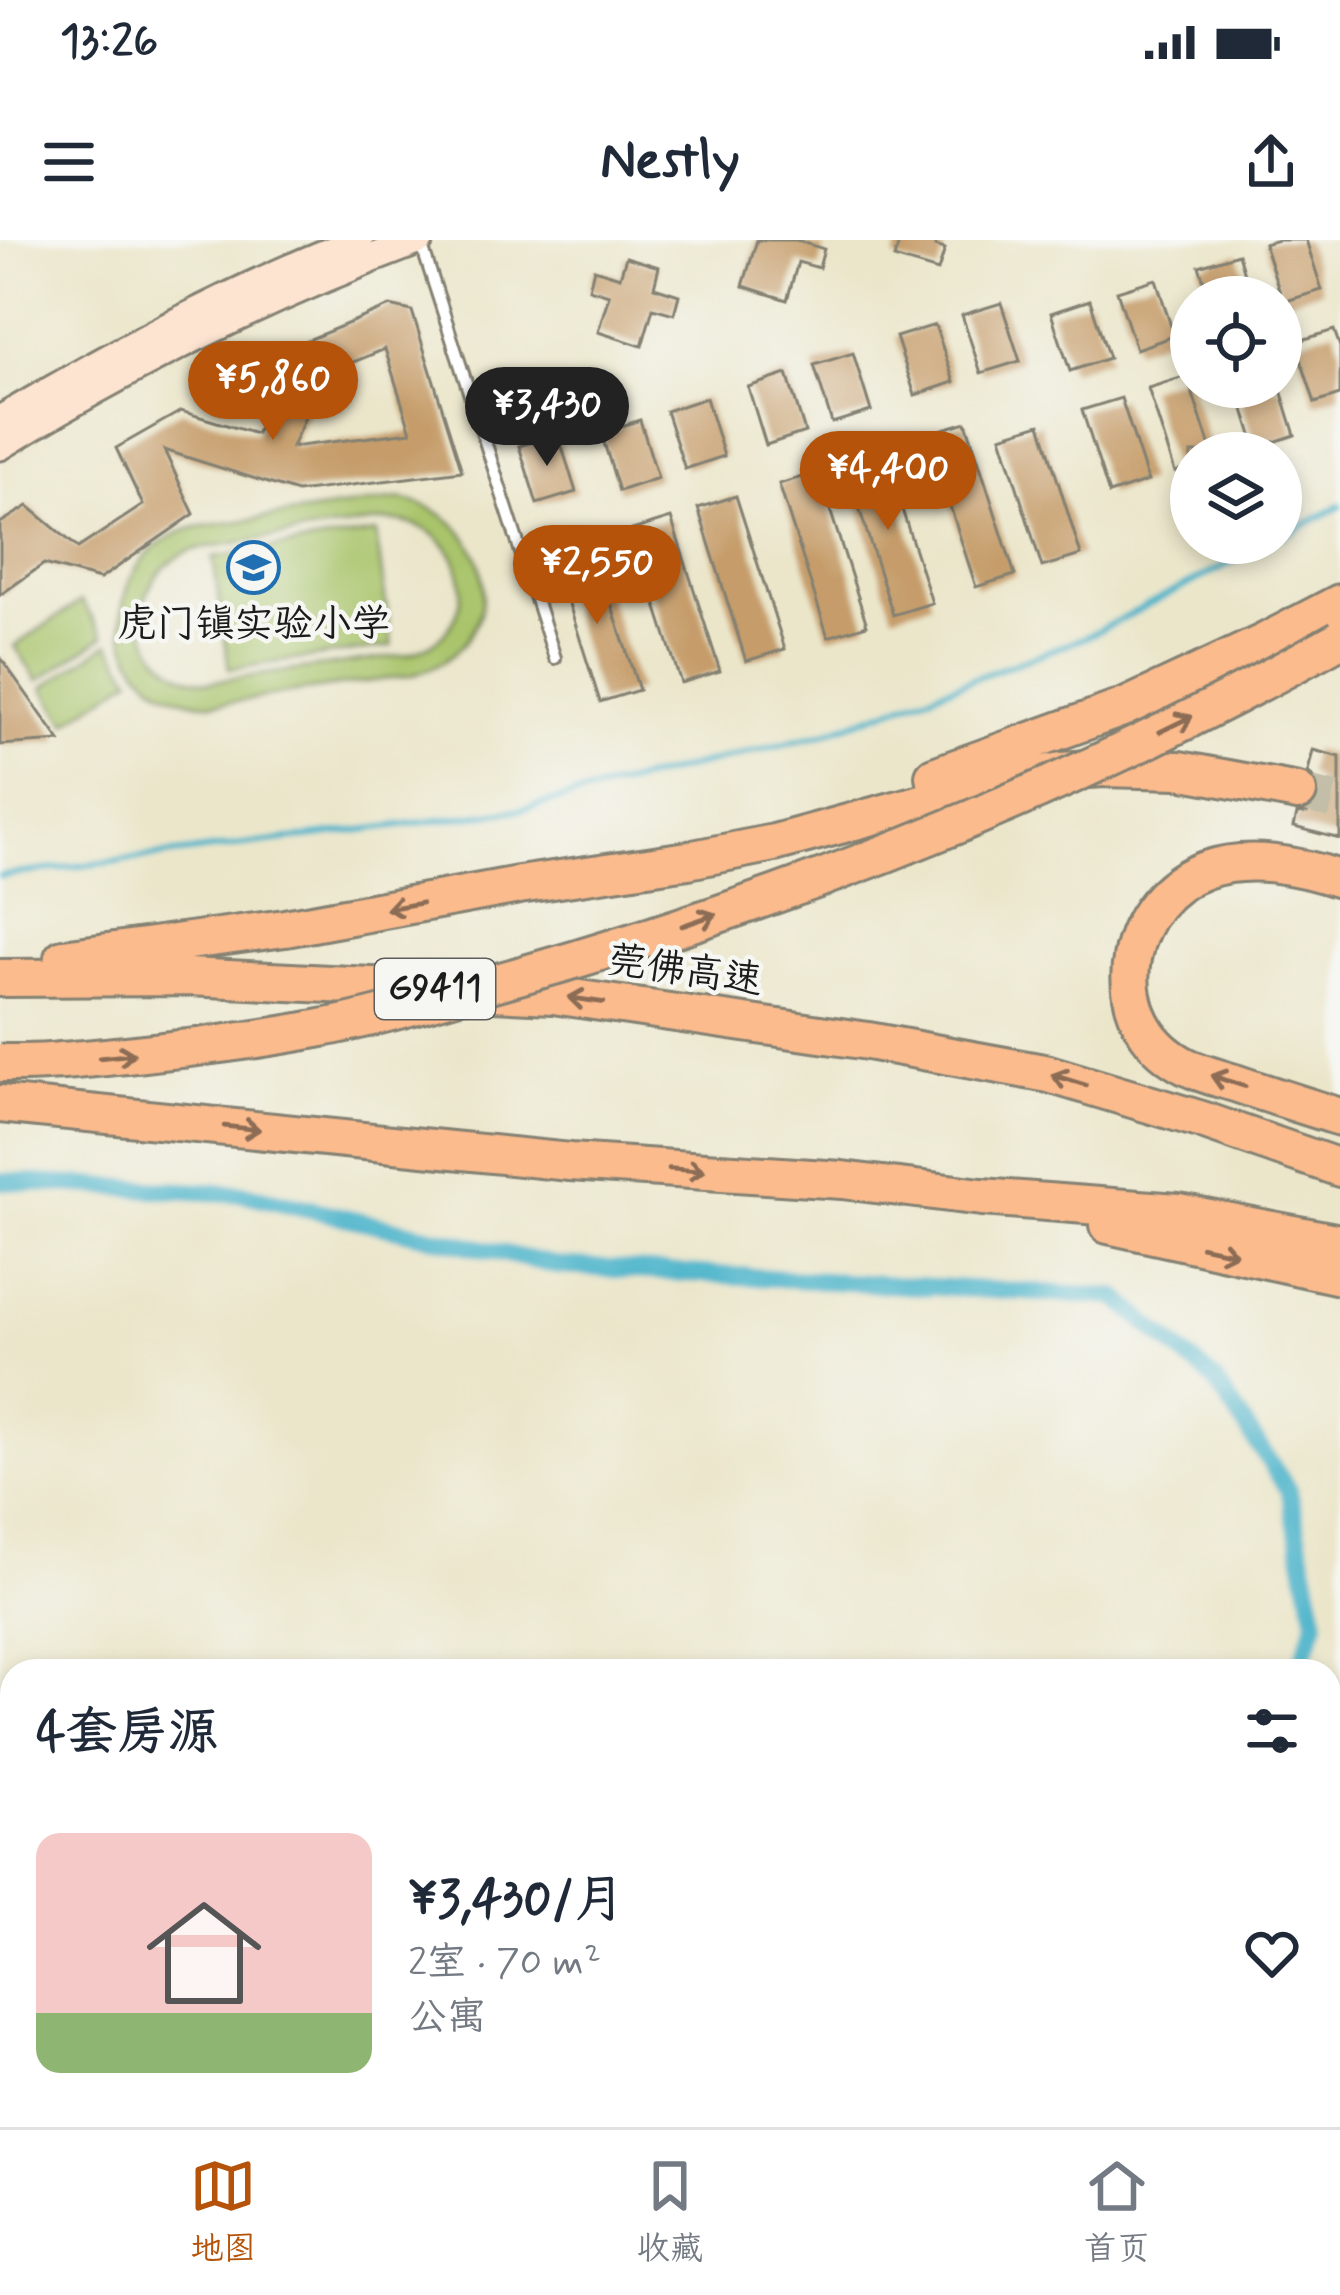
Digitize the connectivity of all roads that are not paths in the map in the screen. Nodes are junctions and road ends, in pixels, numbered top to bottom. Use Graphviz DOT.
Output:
graph roads {
  1 [pos="359,240"];
  2 [pos="420,240"];
  3 [pos="0,420"];
  4 [pos="0,446"];
  5 [pos="1340,603"];
  6 [pos="1340,639"];
  7 [pos="555,658"];
  8 [pos="1298,792"];
  9 [pos="1340,879"];
  10 [pos="519,885"];
  11 [pos="0,965"];
  12 [pos="0,978"];
  13 [pos="0,1063"];
  14 [pos="0,1103"];
  15 [pos="1340,1117"];
  16 [pos="1340,1168"];
  17 [pos="982,1197"];
  18 [pos="1340,1243"];
  19 [pos="1340,1276"];
  1 -- 3 [label="street"];
  2 -- 4 [label="street"];
  2 -- 7 [label="lane"];
  5 -- 10 [label="highway"];
  13 -- 6 [label="highway, one-way, bridge"];
  8 -- 10 [label="highway"];
  15 -- 9 [label="highway, one-way"];
  10 -- 11 [label="highway, G9411, one-way"];
  16 -- 12 [label="highway, 莞佛高速 / G9411, one-way"];
  14 -- 17 [label="highway, one-way"];
  17 -- 18 [label="highway"];
  17 -- 19 [label="highway, one-way"];
}
